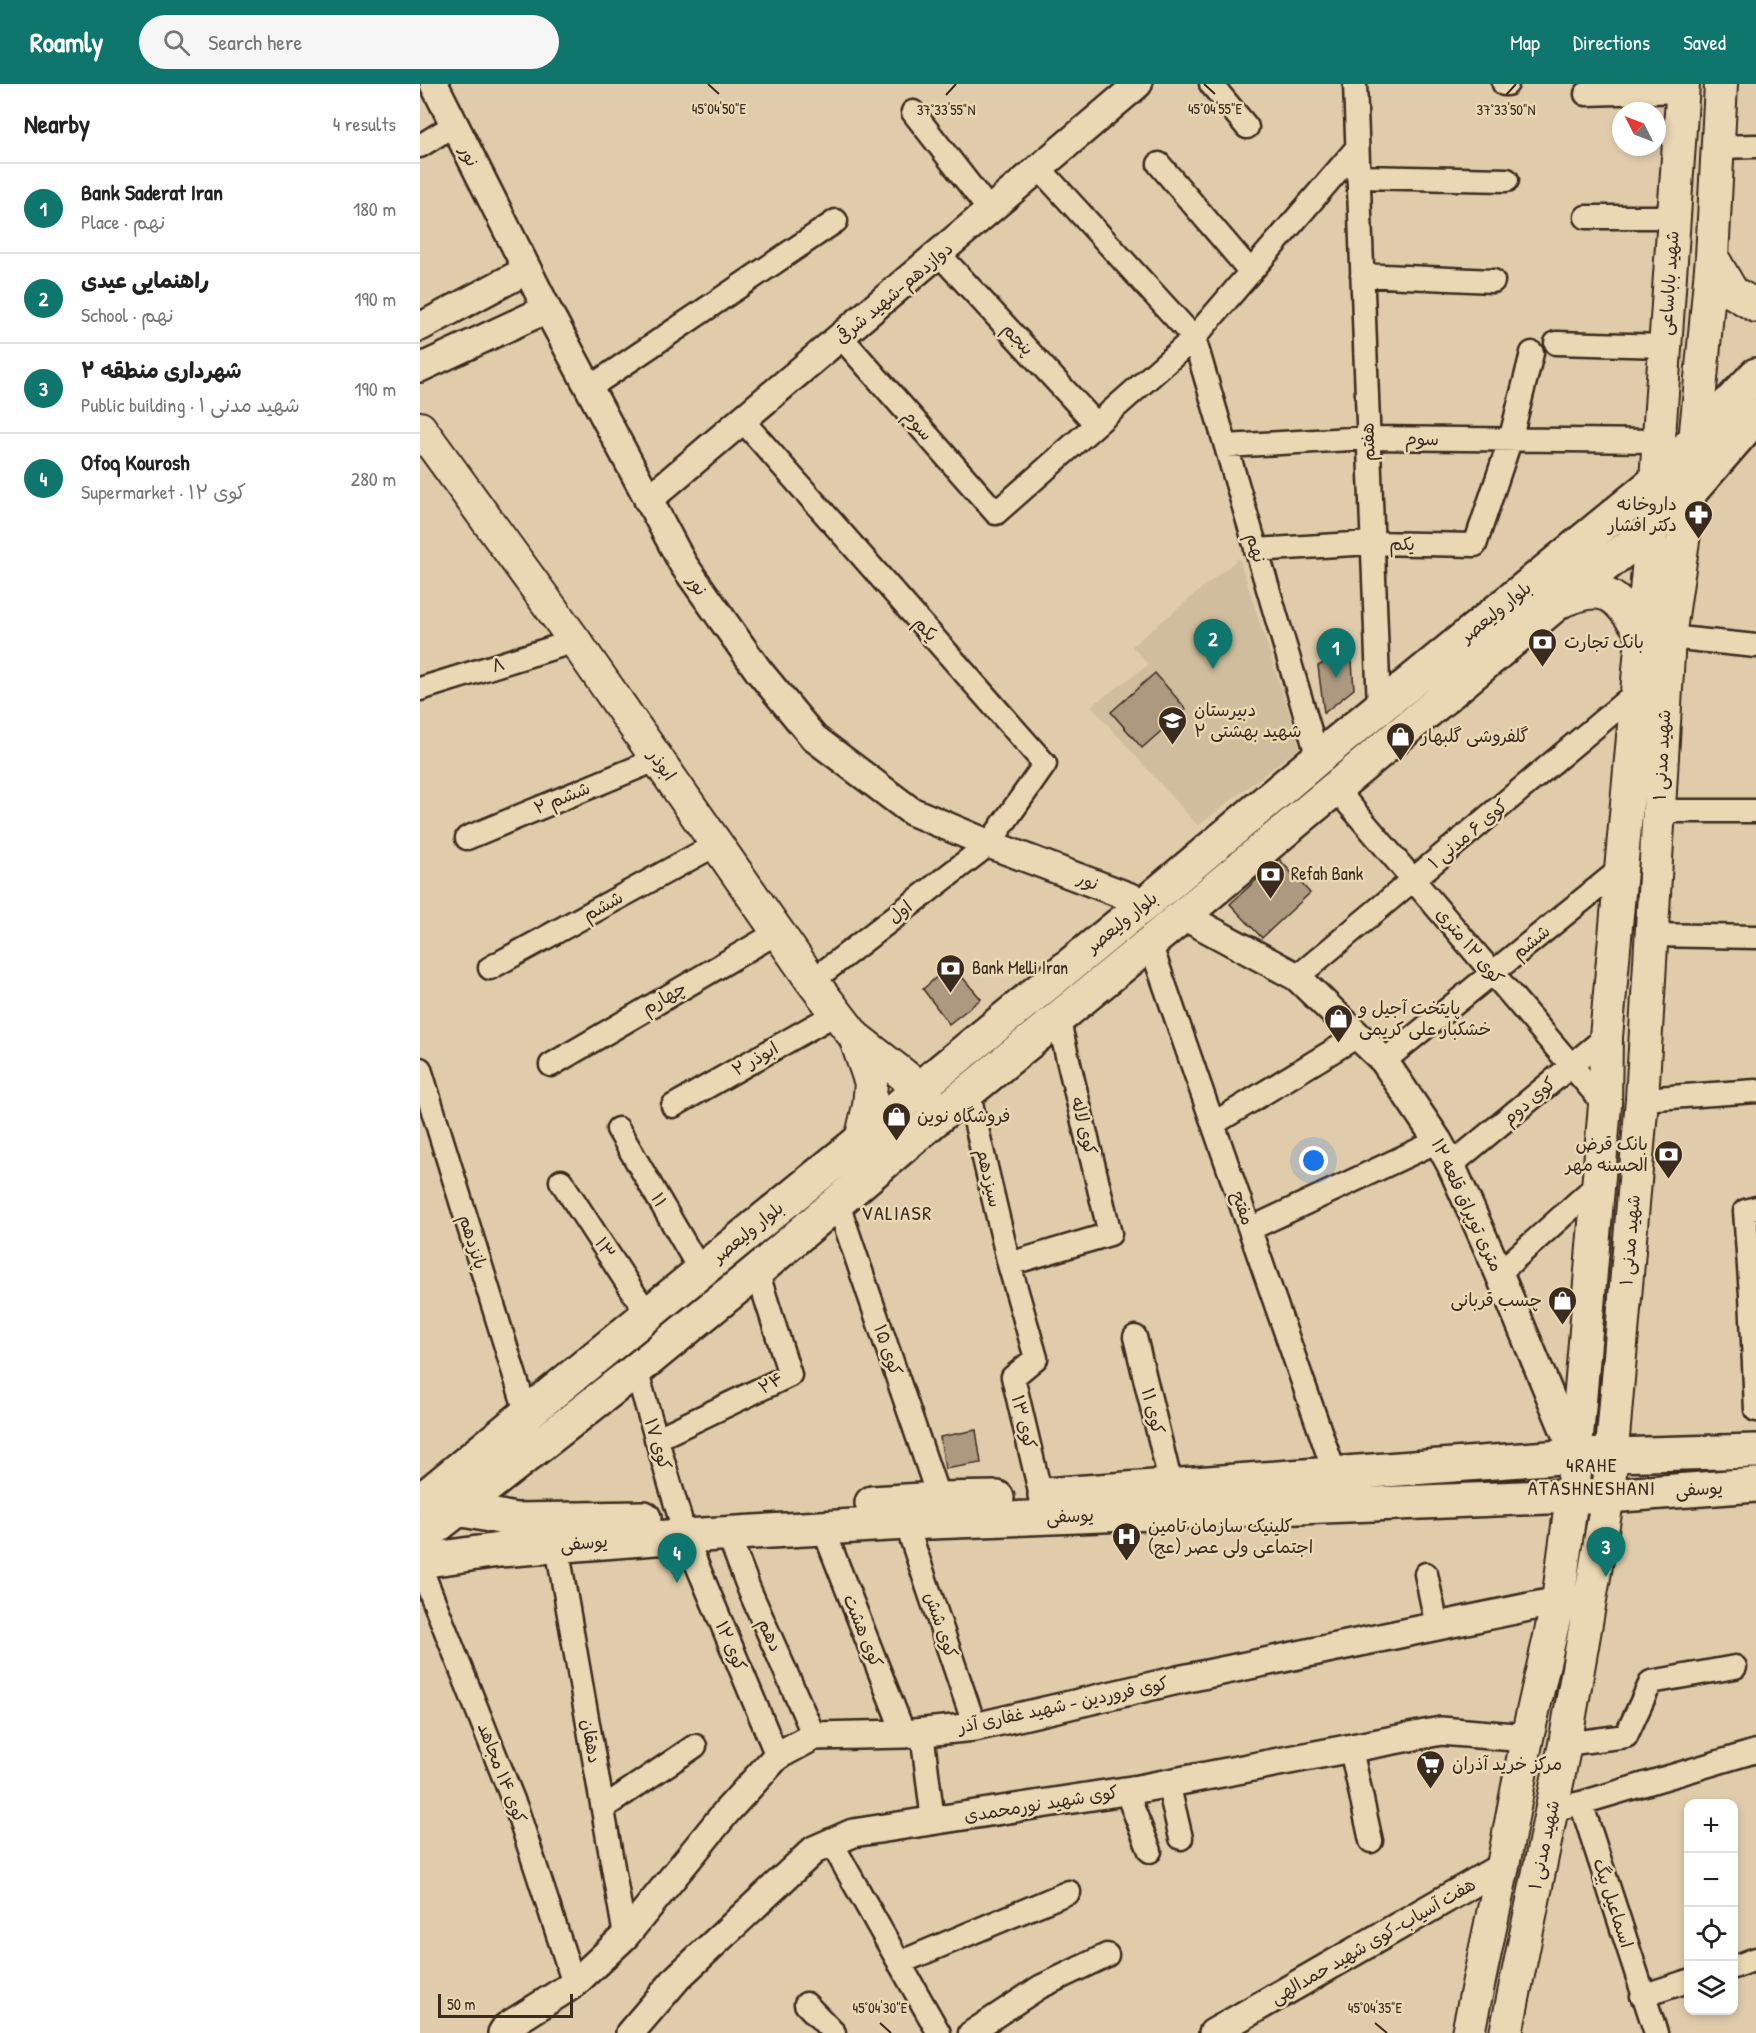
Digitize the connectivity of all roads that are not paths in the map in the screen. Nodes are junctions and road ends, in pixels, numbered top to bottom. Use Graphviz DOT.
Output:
graph roads {
  1 [pos="434,84"];
  2 [pos="1138,84"];
  3 [pos="1211,84"];
  4 [pos="1355,84"];
  5 [pos="1721,84"];
  6 [pos="1683,87"];
  7 [pos="1586,94"];
  8 [pos="913,112"];
  9 [pos="454,125"];
  10 [pos="1247,127"];
  11 [pos="1756,146"];
  12 [pos="420,147"];
  13 [pos="1719,147"];
  14 [pos="1357,148"];
  15 [pos="1159,164"];
  16 [pos="1039,168"];
  17 [pos="1358,177"];
  18 [pos="1507,180"];
  19 [pos="990,211"];
  20 [pos="1586,217"];
  21 [pos="1674,217"];
  22 [pos="836,221"];
  23 [pos="939,254"];
  24 [pos="1712,257"];
  25 [pos="526,270"];
  26 [pos="1251,272"];
  27 [pos="1362,275"];
  28 [pos="1493,281"];
  29 [pos="1756,306"];
  30 [pos="547,309"];
  31 [pos="420,327"];
  32 [pos="841,337"];
  33 [pos="1194,338"];
  34 [pos="1556,344"];
  35 [pos="1665,346"];
  36 [pos="1532,352"];
  37 [pos="420,368"];
  38 [pos="1756,375"];
  39 [pos="589,388"];
  40 [pos="1756,416"];
  41 [pos="743,421"];
  42 [pos="1096,424"];
  43 [pos="420,428"];
  44 [pos="1368,438"];
  45 [pos="1695,439"];
  46 [pos="1510,441"];
  47 [pos="1658,441"];
  48 [pos="1226,446"];
  49 [pos="1656,482"];
  50 [pos="1690,492"];
  51 [pos="648,500"];
  52 [pos="1651,529"];
  53 [pos="1371,543"];
  54 [pos="1256,550"];
  55 [pos="1557,603"];
  56 [pos="1656,636"];
  57 [pos="575,641"];
  58 [pos="1756,646"];
  59 [pos="420,689"];
  60 [pos="1638,691"];
  61 [pos="1379,708"];
  62 [pos="1318,758"];
  63 [pos="658,759"];
  64 [pos="1335,788"];
  65 [pos="1659,811"];
  66 [pos="1756,811"];
  67 [pos="466,838"];
  68 [pos="717,844"];
  69 [pos="988,844"];
  70 [pos="1622,868"];
  71 [pos="1413,880"];
  72 [pos="1146,903"];
  73 [pos="1182,915"];
  74 [pos="778,932"];
  75 [pos="1652,935"];
  76 [pos="1756,937"];
  77 [pos="1150,943"];
  78 [pos="490,968"];
  79 [pos="1492,973"];
  80 [pos="1297,977"];
  81 [pos="812,981"];
  82 [pos="837,1012"];
  83 [pos="1058,1018"];
  84 [pos="1359,1035"];
  85 [pos="855,1037"];
  86 [pos="1606,1037"];
  87 [pos="1644,1041"];
  88 [pos="1384,1061"];
  89 [pos="551,1065"];
  90 [pos="1572,1065"];
  91 [pos="420,1069"];
  92 [pos="920,1088"];
  93 [pos="968,1091"];
  94 [pos="1756,1091"];
  95 [pos="1642,1099"];
  96 [pos="1605,1105"];
  97 [pos="673,1106"];
  98 [pos="940,1115"];
  99 [pos="1213,1124"];
  100 [pos="618,1130"];
  101 [pos="861,1140"];
  102 [pos="1438,1141"];
  103 [pos="1451,1165"];
  104 [pos="561,1181"];
  105 [pos="1598,1184"];
  106 [pos="837,1201"];
  107 [pos="1756,1208"];
  108 [pos="1250,1229"];
  109 [pos="1009,1264"];
  110 [pos="700,1270"];
  111 [pos="757,1271"];
  112 [pos="1499,1273"];
  113 [pos="1754,1294"];
  114 [pos="648,1315"];
  115 [pos="1135,1337"];
  116 [pos="1036,1358"];
  117 [pos="636,1370"];
  118 [pos="1756,1410"];
  119 [pos="526,1415"];
  120 [pos="656,1439"];
  121 [pos="1756,1451"];
  122 [pos="1575,1456"];
  123 [pos="1610,1456"];
  124 [pos="1335,1474"];
  125 [pos="1756,1485"];
  126 [pos="1041,1496"];
  127 [pos="1572,1496"];
  128 [pos="1608,1496"];
  129 [pos="1173,1498"];
  130 [pos="440,1499"];
  131 [pos="939,1499"];
  132 [pos="906,1523"];
  133 [pos="682,1527"];
  134 [pos="823,1528"];
  135 [pos="729,1534"];
  136 [pos="420,1539"];
  137 [pos="556,1546"];
  138 [pos="499,1550"];
  139 [pos="420,1561"];
  140 [pos="420,1566"];
  141 [pos="1426,1574"];
  142 [pos="1558,1601"];
  143 [pos="1437,1626"];
  144 [pos="1735,1667"];
  145 [pos="975,1727"];
  146 [pos="913,1733"];
  147 [pos="814,1736"];
  148 [pos="1527,1738"];
  149 [pos="1565,1744"];
  150 [pos="694,1746"];
  151 [pos="1351,1749"];
  152 [pos="1756,1751"];
  153 [pos="777,1756"];
  154 [pos="1168,1783"];
  155 [pos="1126,1791"];
  156 [pos="1581,1803"];
  157 [pos="1514,1804"];
  158 [pos="603,1808"];
  159 [pos="1551,1810"];
  160 [pos="933,1821"];
  161 [pos="1181,1838"];
  162 [pos="1371,1841"];
  163 [pos="831,1842"];
  164 [pos="1150,1851"];
  165 [pos="1503,1866"];
  166 [pos="1069,1892"];
  167 [pos="625,1936"];
  168 [pos="1107,1955"];
  169 [pos="1756,1959"];
  170 [pos="899,1963"];
  171 [pos="1738,1966"];
  172 [pos="1684,1983"];
  173 [pos="574,1984"];
  174 [pos="1642,1996"];
  175 [pos="806,2004"];
  176 [pos="502,2033"];
  177 [pos="630,2033"];
  178 [pos="834,2033"];
  179 [pos="939,2033"];
  180 [pos="970,2033"];
  181 [pos="1213,2033"];
  182 [pos="1468,2033"];
  183 [pos="1506,2033"];
  184 [pos="1656,2033"];
  1 -- 9 [label="street, نور"];
  2 -- 16 [label="street, دوازدهم-شهید شرقی"];
  3 -- 10 [label="street"];
  4 -- 14 [label="street, هفتم"];
  5 -- 13 [label="main road"];
  6 -- 7 [label="street"];
  6 -- 21 [label="main road, شهید باباساعی"];
  8 -- 19 [label="street"];
  9 -- 12 [label="street"];
  9 -- 25 [label="street, نور"];
  11 -- 13 [label="street"];
  13 -- 24 [label="main road"];
  14 -- 17 [label="street, هفتم"];
  14 -- 26 [label="street"];
  15 -- 26 [label="street"];
  16 -- 19 [label="street, دوازدهم-شهید شرقی"];
  16 -- 33 [label="street"];
  17 -- 18 [label="street"];
  17 -- 27 [label="street, هفتم"];
  19 -- 23 [label="street, دوازدهم-شهید شرقی"];
  20 -- 21 [label="street"];
  21 -- 35 [label="main road, شهید باباساعی"];
  22 -- 39 [label="street"];
  23 -- 32 [label="street, دوازدهم-شهید شرقی"];
  23 -- 42 [label="street, پنجم"];
  24 -- 29 [label="main road"];
  24 -- 45 [label="main road"];
  25 -- 30 [label="street, نور"];
  25 -- 31 [label="street"];
  26 -- 33 [label="street"];
  27 -- 28 [label="street"];
  27 -- 44 [label="street, هفتم"];
  30 -- 37 [label="street"];
  30 -- 39 [label="street, نور"];
  32 -- 41 [label="street, دوازدهم-شهید شرقی"];
  32 -- 42 [label="street, سوم"];
  33 -- 42 [label="street"];
  33 -- 48 [label="street, نهم"];
  34 -- 35 [label="street"];
  35 -- 47 [label="main road, شهید باباساعی"];
  36 -- 46 [label="street"];
  38 -- 45 [label="main road, بلوار ولیعصر"];
  39 -- 51 [label="street, نور"];
  40 -- 50 [label="main road, بلوار ولیعصر"];
  41 -- 51 [label="street, دوازدهم-شهید شرقی"];
  41 -- 69 [label="street, یکم"];
  43 -- 57 [label="main road, ابوذر"];
  44 -- 46 [label="street, سوم"];
  44 -- 48 [label="street, سوم"];
  44 -- 53 [label="street, هفتم"];
  45 -- 49 [label="main road, بلوار ولیعصر"];
  45 -- 50 [label="main road, شهید مدنی ۱"];
  46 -- 47 [label="street, سوم"];
  46 -- 53 [label="street, یکم"];
  47 -- 49 [label="main road, شهید باباساعی"];
  48 -- 54 [label="street, نهم"];
  49 -- 52 [label="main road, شهید مدنی ۱"];
  49 -- 61 [label="main road, بلوار ولیعصر"];
  50 -- 52 [label="main road, بلوار ولیعصر"];
  50 -- 56 [label="main road, شهید مدنی ۱"];
  51 -- 69 [label="street, نور"];
  52 -- 55 [label="main road, بلوار ولیعصر"];
  52 -- 56 [label="main road, شهید مدنی ۱"];
  53 -- 54 [label="street, یکم"];
  53 -- 61 [label="street, هفتم"];
  54 -- 62 [label="street, نهم"];
  55 -- 56 [label="main road"];
  55 -- 64 [label="main road, بلوار ولیعصر"];
  56 -- 58 [label="street"];
  56 -- 60 [label="main road, شهید مدنی ۱"];
  56 -- 65 [label="main road, شهید مدنی ۱"];
  57 -- 59 [label="street, ۸"];
  57 -- 63 [label="main road, ابوذر"];
  60 -- 70 [label="main road, شهید مدنی ۱"];
  60 -- 71 [label="street, کوی ۶ مدنی ۱"];
  61 -- 62 [label="main road, بلوار ولیعصر"];
  62 -- 72 [label="main road, بلوار ولیعصر"];
  63 -- 67 [label="street, ششم ۲"];
  63 -- 68 [label="main road, ابوذر"];
  64 -- 71 [label="street, کوی ۱۲ متری"];
  64 -- 73 [label="main road, بلوار ولیعصر"];
  65 -- 66 [label="street"];
  65 -- 75 [label="main road, شهید مدنی ۱"];
  68 -- 74 [label="main road, ابوذر"];
  68 -- 78 [label="street, ششم"];
  69 -- 72 [label="street, نور"];
  69 -- 81 [label="street, اول"];
  70 -- 79 [label="street, ششم"];
  70 -- 86 [label="main road, شهید مدنی ۱"];
  71 -- 79 [label="street, کوی ۱۲ متری"];
  71 -- 80 [label="street, کوی ۶ مدنی ۱"];
  72 -- 73 [label="main road"];
  72 -- 92 [label="main road, بلوار ولیعصر"];
  73 -- 77 [label="main road, بلوار ولیعصر"];
  73 -- 80 [label="street, ۱۲ متری توپراق قلعه"];
  74 -- 81 [label="main road, ابوذر"];
  74 -- 89 [label="street, چهارم"];
  75 -- 76 [label="street"];
  75 -- 87 [label="main road, شهید مدنی ۱"];
  77 -- 83 [label="main road, بلوار ولیعصر"];
  77 -- 99 [label="street, مفتح"];
  79 -- 88 [label="street, ششم"];
  79 -- 90 [label="street, کوی ۱۲ متری"];
  80 -- 84 [label="street, ۱۲ متری توپراق قلعه"];
  81 -- 82 [label="main road, ابوذر"];
  82 -- 85 [label="main road, ابوذر"];
  82 -- 97 [label="street, ۲ ابوذر"];
  83 -- 93 [label="main road, بلوار ولیعصر"];
  83 -- 109 [label="street, کوی لاله"];
  84 -- 88 [label="street, ۱۲ متری توپراق قلعه"];
  84 -- 99 [label="street"];
  85 -- 92 [label="main road, ابوذر"];
  85 -- 101 [label="main road"];
  86 -- 87 [label="main road"];
  86 -- 90 [label="street, کوی دوم"];
  86 -- 96 [label="main road, شهید مدنی ۱"];
  87 -- 95 [label="main road, شهید مدنی ۱"];
  88 -- 102 [label="street, ۱۲ متری توپراق قلعه"];
  90 -- 96 [label="street, کوی ۱۲ متری"];
  90 -- 103 [label="street, کوی دوم"];
  91 -- 119 [label="street, پانزدهم"];
  92 -- 98 [label="main road, ابوذر"];
  92 -- 101 [label="main road, بلوار ولیعصر"];
  93 -- 98 [label="main road, بلوار ولیعصر"];
  93 -- 109 [label="street, سیزدهم"];
  94 -- 95 [label="street"];
  95 -- 123 [label="main road, شهید مدنی ۱"];
  96 -- 105 [label="main road, شهید مدنی ۱"];
  98 -- 106 [label="main road, بلوار ولیعصر"];
  99 -- 108 [label="street, مفتح"];
  100 -- 110 [label="street, ۱۱"];
  101 -- 110 [label="main road, بلوار ولیعصر"];
  102 -- 103 [label="street, ۱۲ متری توپراق قلعه"];
  102 -- 108 [label="street"];
  103 -- 112 [label="street, ۱۲ متری توپراق قلعه"];
  104 -- 114 [label="street, ۱۳"];
  105 -- 112 [label="street"];
  105 -- 122 [label="main road, شهید مدنی ۱"];
  106 -- 111 [label="main road, بلوار ولیعصر"];
  106 -- 131 [label="street, کوی ۱۵"];
  107 -- 113 [label="street"];
  108 -- 124 [label="street, مفتح"];
  109 -- 116 [label="street, سیزدهم"];
  110 -- 114 [label="main road, بلوار ولیعصر"];
  111 -- 117 [label="main road, بلوار ولیعصر"];
  111 -- 120 [label="street, ۲۴"];
  112 -- 122 [label="street, ۱۲ متری توپراق قلعه"];
  113 -- 118 [label="street"];
  114 -- 119 [label="main road, بلوار ولیعصر"];
  115 -- 129 [label="street, کوی ۱۱"];
  116 -- 126 [label="street, کوی ۱۳"];
  117 -- 120 [label="street, کوی ۱۷"];
  117 -- 130 [label="main road, بلوار ولیعصر"];
  119 -- 130 [label="main road, بلوار ولیعصر"];
  120 -- 133 [label="street, کوی ۱۷"];
  121 -- 123 [label="main road, یوسفی"];
  122 -- 123 [label="main road, یوسفی"];
  122 -- 124 [label="main road, یوسفی"];
  122 -- 127 [label="main road, شهید مدنی ۱"];
  123 -- 128 [label="main road, شهید مدنی ۱"];
  124 -- 129 [label="main road, یوسفی"];
  125 -- 128 [label="main road, یوسفی"];
  126 -- 129 [label="main road, یوسفی"];
  126 -- 131 [label="main road, یوسفی"];
  127 -- 128 [label="main road, یوسفی"];
  127 -- 129 [label="main road, یوسفی"];
  127 -- 142 [label="main road, شهید مدنی ۱"];
  128 -- 149 [label="main road, شهید مدنی ۱"];
  129 -- 132 [label="main road, یوسفی"];
  130 -- 133 [label="main road, یوسفی"];
  130 -- 136 [label="main road, بلوار ولیعصر"];
  130 -- 138 [label="main road"];
  131 -- 133 [label="main road, یوسفی"];
  132 -- 134 [label="main road, یوسفی"];
  132 -- 145 [label="street, کوی شش"];
  133 -- 135 [label="main road, یوسفی"];
  133 -- 137 [label="main road, یوسفی"];
  133 -- 153 [label="street, کوی ۱۲"];
  134 -- 135 [label="main road, یوسفی"];
  134 -- 146 [label="street, کوی هشت"];
  135 -- 147 [label="street, دهم"];
  137 -- 138 [label="main road, یوسفی"];
  137 -- 158 [label="street, دهقان"];
  138 -- 139 [label="main road, یوسفی"];
  140 -- 173 [label="street, کوی ۱۴ مجاهد"];
  141 -- 143 [label="street"];
  142 -- 143 [label="street, کوی فروردین - شهید غفاری آذر"];
  142 -- 148 [label="main road, شهید مدنی ۱"];
  143 -- 145 [label="street, کوی فروردین - شهید غفاری آذر"];
  144 -- 149 [label="street"];
  145 -- 146 [label="street, کوی فروردین - شهید غفاری آذر"];
  146 -- 147 [label="street, کوی فروردین - شهید غفاری آذر"];
  146 -- 160 [label="street, کوی هشت"];
  147 -- 153 [label="street, کوی فروردین - شهید غفاری آذر"];
  148 -- 149 [label="main road"];
  148 -- 151 [label="street, کوی شهید نورمحمدی"];
  148 -- 157 [label="main road, شهید مدنی ۱"];
  149 -- 159 [label="main road, شهید مدنی ۱"];
  150 -- 158 [label="street"];
  151 -- 154 [label="street, کوی شهید نورمحمدی"];
  151 -- 162 [label="street"];
  152 -- 156 [label="street"];
  153 -- 167 [label="street, کوی فروردین - شهید غفاری آذر"];
  154 -- 155 [label="street, کوی شهید نورمحمدی"];
  154 -- 161 [label="street"];
  155 -- 160 [label="street, کوی شهید نورمحمدی"];
  155 -- 164 [label="street"];
  156 -- 159 [label="street"];
  156 -- 174 [label="street, اسماعیل بیگ"];
  157 -- 159 [label="main road"];
  157 -- 165 [label="main road, شهید مدنی ۱"];
  158 -- 167 [label="street, دهقان"];
  159 -- 183 [label="main road, شهید مدنی ۱"];
  160 -- 163 [label="street, کوی شهید نورمحمدی"];
  163 -- 170 [label="street"];
  163 -- 177 [label="street, کوی شهید نورمحمدی"];
  165 -- 181 [label="street, هفت آسیاب-کوی شهید حمدالهی"];
  165 -- 182 [label="main road, شهید مدنی ۱"];
  166 -- 170 [label="street"];
  167 -- 173 [label="street, کوی فروردین - شهید غفاری آذر"];
  168 -- 180 [label="street"];
  169 -- 171 [label="street"];
  170 -- 179 [label="street"];
  172 -- 174 [label="street"];
  173 -- 176 [label="street, کوی فروردین - شهید غفاری آذر"];
  174 -- 184 [label="street, اسماعیل بیگ"];
  175 -- 178 [label="street"];
}
